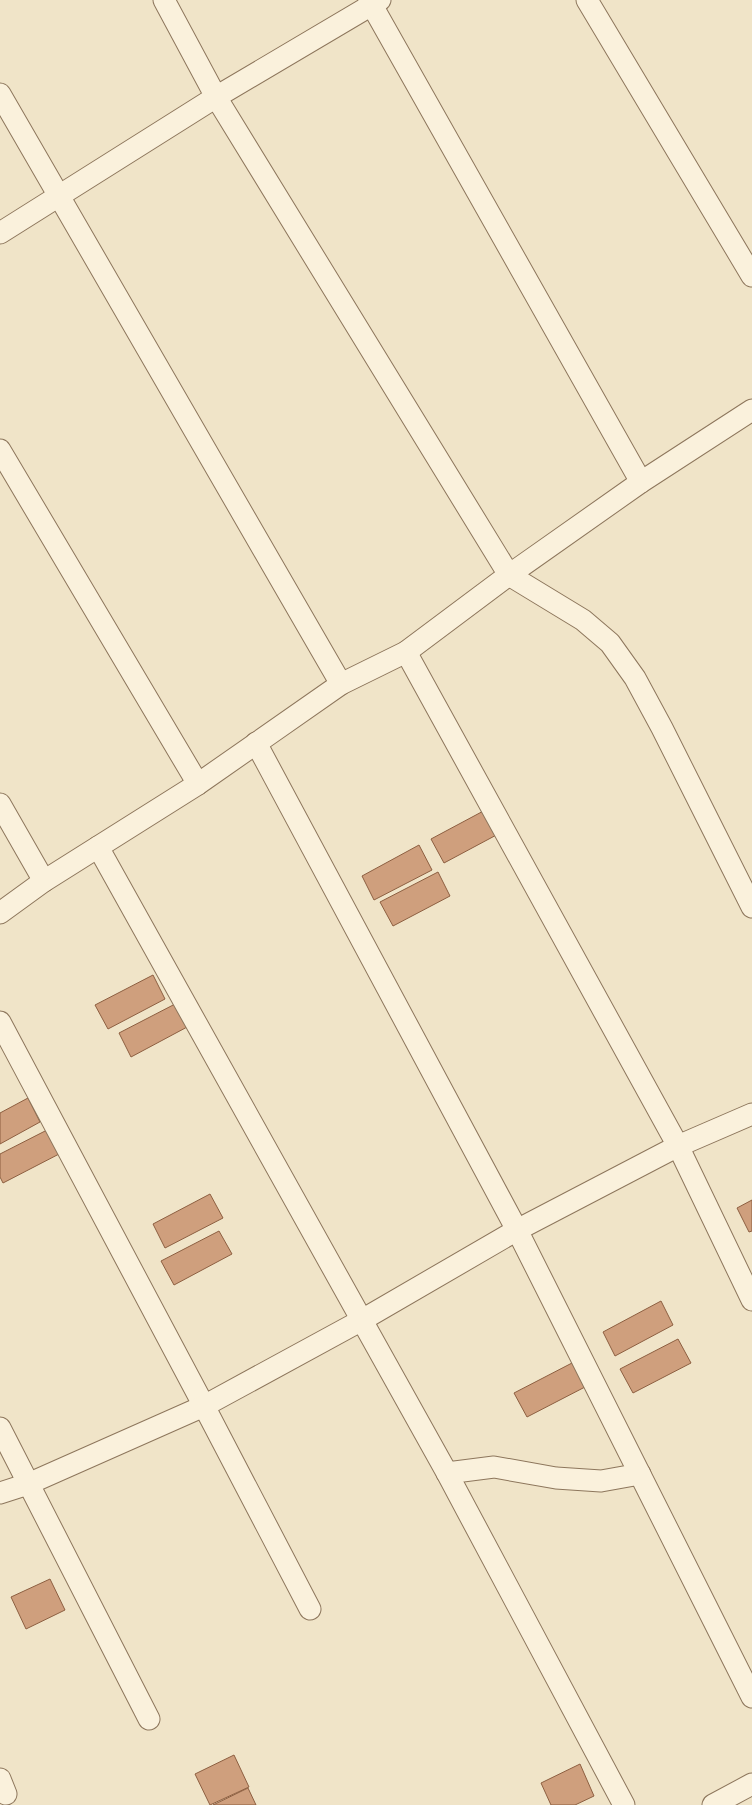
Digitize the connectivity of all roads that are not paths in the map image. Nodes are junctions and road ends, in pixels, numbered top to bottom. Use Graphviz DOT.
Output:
graph roads {
  1 [pos="164,0"];
  2 [pos="587,0"];
  3 [pos="374,2"];
  4 [pos="0,94"];
  5 [pos="216,97"];
  6 [pos="58,196"];
  7 [pos="0,233"];
  8 [pos="752,276"];
  9 [pos="752,410"];
  10 [pos="0,450"];
  11 [pos="641,482"];
  12 [pos="509,575"];
  13 [pos="406,652"];
  14 [pos="341,684"];
  15 [pos="256,743"];
  16 [pos="198,784"];
  17 [pos="0,804"];
  18 [pos="98,847"];
  19 [pos="44,881"];
  20 [pos="752,907"];
  21 [pos="0,913"];
  22 [pos="0,1022"];
  23 [pos="752,1114"];
  24 [pos="678,1146"];
  25 [pos="518,1230"];
  26 [pos="752,1300"];
  27 [pos="362,1320"];
  28 [pos="204,1406"];
  29 [pos="0,1428"];
  30 [pos="447,1473"];
  31 [pos="640,1474"];
  32 [pos="28,1484"];
  33 [pos="0,1493"];
  34 [pos="310,1609"];
  35 [pos="752,1696"];
  36 [pos="150,1719"];
  37 [pos="752,1784"];
  38 [pos="624,1805"];
  39 [pos="713,1805"];
  1 -- 5 [label="street"];
  2 -- 8 [label="street"];
  3 -- 5 [label="street"];
  3 -- 11 [label="street"];
  4 -- 6 [label="street"];
  5 -- 6 [label="street"];
  5 -- 12 [label="street"];
  6 -- 7 [label="street"];
  6 -- 14 [label="street"];
  9 -- 11 [label="street"];
  10 -- 16 [label="street"];
  11 -- 12 [label="street"];
  12 -- 13 [label="street"];
  12 -- 20 [label="street"];
  13 -- 14 [label="street"];
  13 -- 24 [label="street"];
  14 -- 15 [label="street"];
  15 -- 16 [label="street"];
  15 -- 25 [label="street"];
  16 -- 18 [label="street"];
  17 -- 19 [label="street"];
  18 -- 19 [label="street"];
  18 -- 27 [label="street"];
  19 -- 21 [label="street"];
  22 -- 28 [label="street"];
  23 -- 24 [label="street"];
  24 -- 25 [label="street"];
  24 -- 26 [label="street"];
  25 -- 27 [label="street"];
  25 -- 31 [label="street"];
  27 -- 28 [label="street"];
  27 -- 30 [label="street"];
  28 -- 32 [label="street"];
  28 -- 34 [label="street"];
  29 -- 32 [label="street"];
  30 -- 31 [label="street"];
  30 -- 38 [label="street"];
  31 -- 35 [label="street"];
  32 -- 33 [label="street"];
  32 -- 36 [label="street"];
  37 -- 39 [label="street"];
}
